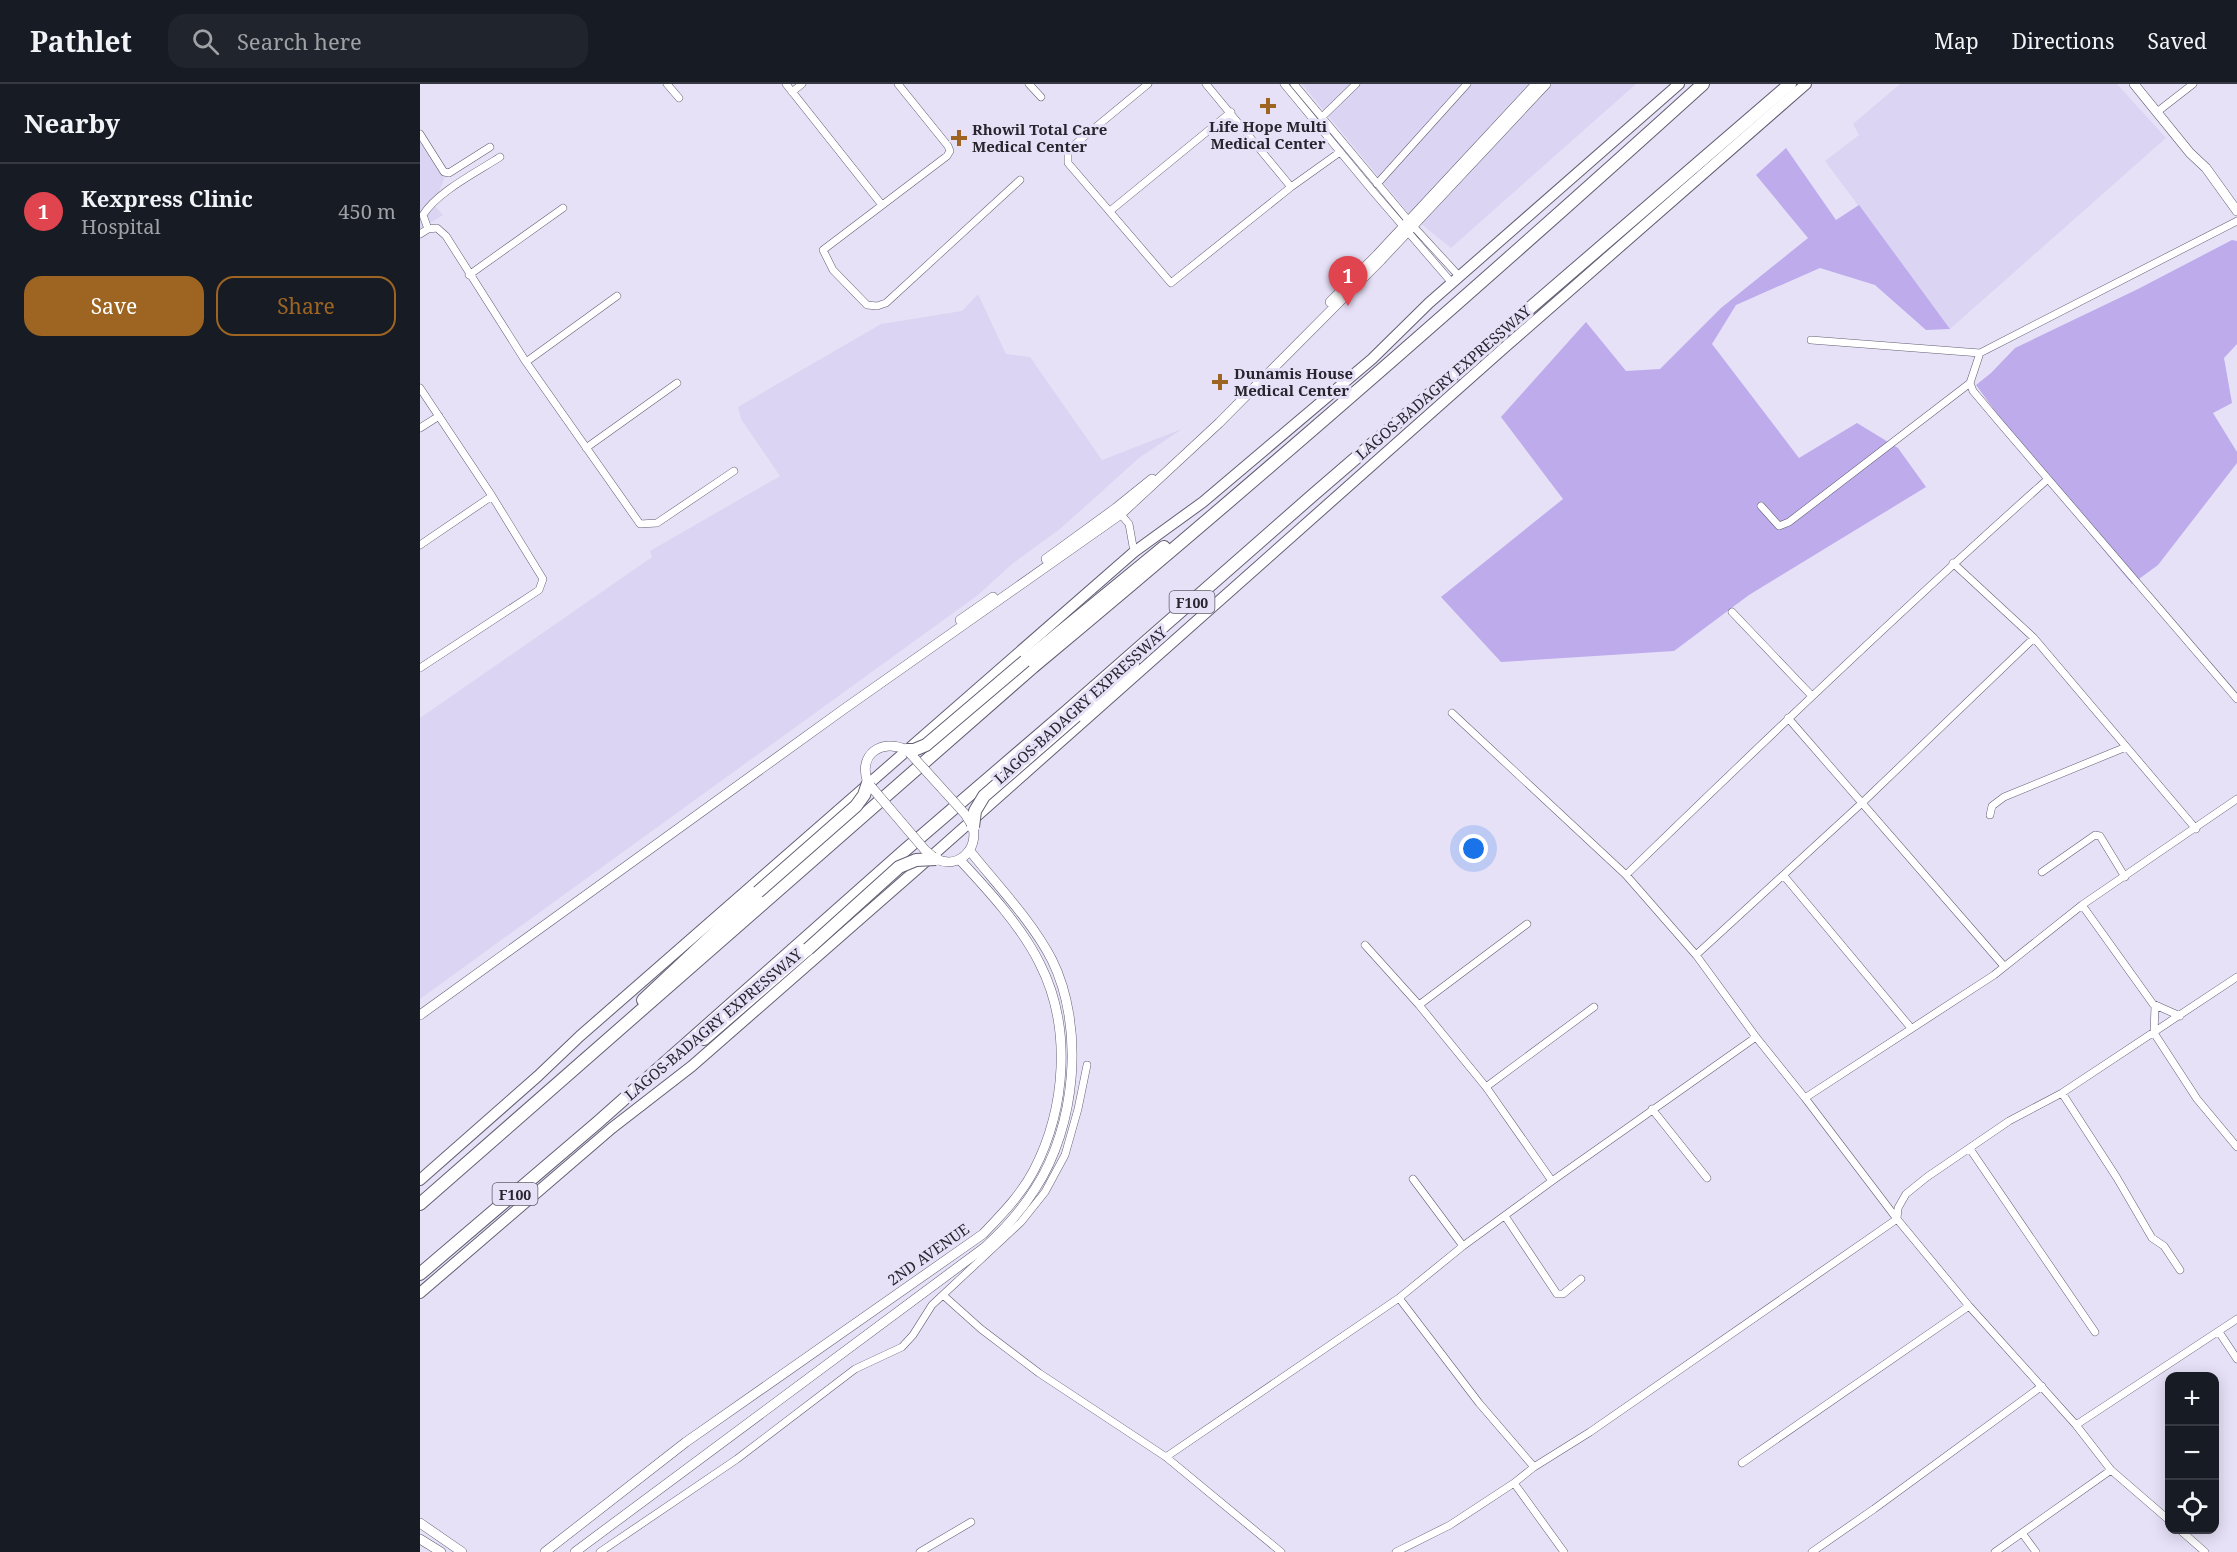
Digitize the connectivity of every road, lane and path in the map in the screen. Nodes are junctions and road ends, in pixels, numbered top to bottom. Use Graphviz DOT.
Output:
graph roads {
  1 [pos="667,84"];
  2 [pos="786,84"];
  3 [pos="802,84"];
  4 [pos="898,84"];
  5 [pos="1029,84"];
  6 [pos="1148,84"];
  7 [pos="1206,84"];
  8 [pos="1284,84"];
  9 [pos="1294,84"];
  10 [pos="1356,84"];
  11 [pos="1467,84"];
  12 [pos="1536,84"];
  13 [pos="1546,84"];
  14 [pos="1679,84"];
  15 [pos="1703,84"];
  16 [pos="1790,84"];
  17 [pos="1806,84"];
  18 [pos="2134,84"];
  19 [pos="2193,84"];
  20 [pos="792,92"];
  21 [pos="1041,97"];
  22 [pos="679,98"];
  23 [pos="1231,112"];
  24 [pos="2157,112"];
  25 [pos="1322,117"];
  26 [pos="420,134"];
  27 [pos="490,147"];
  28 [pos="1340,152"];
  29 [pos="500,157"];
  30 [pos="1020,180"];
  31 [pos="1377,184"];
  32 [pos="1291,187"];
  33 [pos="882,205"];
  34 [pos="563,208"];
  35 [pos="1110,211"];
  36 [pos="2237,211"];
  37 [pos="2237,221"];
  38 [pos="1408,226"];
  39 [pos="428,229"];
  40 [pos="420,234"];
  41 [pos="469,275"];
  42 [pos="1455,280"];
  43 [pos="617,296"];
  44 [pos="1812,340"];
  45 [pos="1980,353"];
  46 [pos="526,362"];
  47 [pos="677,383"];
  48 [pos="1970,383"];
  49 [pos="420,388"];
  50 [pos="440,416"];
  51 [pos="420,428"];
  52 [pos="586,448"];
  53 [pos="1265,469"];
  54 [pos="734,471"];
  55 [pos="2048,478"];
  56 [pos="1313,495"];
  57 [pos="492,496"];
  58 [pos="1761,506"];
  59 [pos="1119,512"];
  60 [pos="420,545"];
  61 [pos="1134,552"];
  62 [pos="1953,563"];
  63 [pos="1732,612"];
  64 [pos="2034,638"];
  65 [pos="420,668"];
  66 [pos="1811,695"];
  67 [pos="2237,699"];
  68 [pos="1452,713"];
  69 [pos="1788,718"];
  70 [pos="2126,747"];
  71 [pos="907,750"];
  72 [pos="868,783"];
  73 [pos="2237,799"];
  74 [pos="1863,802"];
  75 [pos="1990,816"];
  76 [pos="973,827"];
  77 [pos="2196,829"];
  78 [pos="970,850"];
  79 [pos="936,859"];
  80 [pos="960,860"];
  81 [pos="2042,872"];
  82 [pos="1626,875"];
  83 [pos="1784,876"];
  84 [pos="2125,877"];
  85 [pos="2082,905"];
  86 [pos="1527,924"];
  87 [pos="1365,945"];
  88 [pos="1695,956"];
  89 [pos="2003,965"];
  90 [pos="2237,977"];
  91 [pos="1419,1005"];
  92 [pos="2156,1006"];
  93 [pos="1594,1007"];
  94 [pos="420,1009"];
  95 [pos="420,1015"];
  96 [pos="2181,1016"];
  97 [pos="1911,1028"];
  98 [pos="2154,1033"];
  99 [pos="1756,1037"];
  100 [pos="1087,1065"];
  101 [pos="572,1071"];
  102 [pos="1486,1087"];
  103 [pos="2062,1093"];
  104 [pos="1806,1098"];
  105 [pos="1652,1109"];
  106 [pos="597,1123"];
  107 [pos="2237,1147"];
  108 [pos="1970,1149"];
  109 [pos="1707,1178"];
  110 [pos="420,1179"];
  111 [pos="1413,1179"];
  112 [pos="1552,1181"];
  113 [pos="420,1204"];
  114 [pos="1505,1216"];
  115 [pos="1897,1219"];
  116 [pos="1463,1246"];
  117 [pos="2180,1270"];
  118 [pos="420,1274"];
  119 [pos="1581,1279"];
  120 [pos="420,1293"];
  121 [pos="943,1295"];
  122 [pos="1399,1298"];
  123 [pos="1969,1306"];
  124 [pos="2237,1319"];
  125 [pos="2095,1332"];
  126 [pos="2219,1332"];
  127 [pos="2237,1359"];
  128 [pos="2042,1386"];
  129 [pos="2076,1425"];
  130 [pos="1166,1457"];
  131 [pos="1742,1463"];
  132 [pos="1534,1467"];
  133 [pos="2111,1470"];
  134 [pos="1514,1483"];
  135 [pos="2165,1517"];
  136 [pos="971,1522"];
  137 [pos="420,1523"];
  138 [pos="2022,1533"];
  139 [pos="2185,1534"];
  140 [pos="420,1539"];
  141 [pos="441,1552"];
  142 [pos="462,1552"];
  143 [pos="545,1552"];
  144 [pos="574,1552"];
  145 [pos="600,1552"];
  146 [pos="920,1552"];
  147 [pos="1281,1552"];
  148 [pos="1396,1552"];
  149 [pos="1564,1552"];
  150 [pos="1812,1552"];
  151 [pos="1995,1552"];
  152 [pos="2037,1552"];
  153 [pos="2205,1552"];
  1 -- 22 [label="street"];
  2 -- 20 [label="street"];
  3 -- 20 [label="street"];
  4 -- 33 [label="street"];
  5 -- 21 [label="street"];
  6 -- 35 [label="street"];
  7 -- 23 [label="street"];
  8 -- 28 [label="street"];
  9 -- 25 [label="street"];
  10 -- 25 [label="street"];
  11 -- 31 [label="street"];
  12 -- 38 [label="main road"];
  13 -- 38 [label="main road"];
  14 -- 42 [label="main road"];
  15 -- 53 [label="highway"];
  16 -- 56 [label="highway, LAGOS-BADAGRY EXPRESSWAY / F100"];
  17 -- 120 [label="main road, LAGOS-BADAGRY EXPRESSWAY"];
  18 -- 24 [label="main road"];
  19 -- 24 [label="street"];
  20 -- 33 [label="street"];
  23 -- 32 [label="street"];
  23 -- 35 [label="street"];
  24 -- 36 [label="main road"];
  25 -- 31 [label="street"];
  26 -- 27 [label="street"];
  28 -- 32 [label="street"];
  28 -- 38 [label="street"];
  29 -- 39 [label="street"];
  30 -- 33 [label="street"];
  31 -- 38 [label="street"];
  32 -- 35 [label="street"];
  34 -- 41 [label="street"];
  37 -- 45 [label="street"];
  38 -- 42 [label="street"];
  38 -- 59 [label="main road"];
  39 -- 40 [label="street"];
  39 -- 41 [label="street"];
  41 -- 46 [label="street"];
  42 -- 61 [label="main road"];
  43 -- 46 [label="street"];
  44 -- 45 [label="street"];
  45 -- 48 [label="street"];
  46 -- 52 [label="street"];
  47 -- 52 [label="street"];
  48 -- 55 [label="street"];
  48 -- 58 [label="street"];
  49 -- 50 [label="street"];
  50 -- 51 [label="street"];
  50 -- 57 [label="street"];
  52 -- 54 [label="street"];
  53 -- 71 [label="highway, bridge"];
  53 -- 101 [label="highway"];
  55 -- 62 [label="street"];
  55 -- 67 [label="street"];
  56 -- 76 [label="highway, bridge"];
  56 -- 106 [label="highway, LAGOS-BADAGRY EXPRESSWAY / F100"];
  57 -- 60 [label="street"];
  57 -- 65 [label="street"];
  59 -- 61 [label="street"];
  59 -- 94 [label="main road"];
  59 -- 95 [label="main road"];
  61 -- 110 [label="main road"];
  62 -- 64 [label="street"];
  62 -- 66 [label="street"];
  63 -- 66 [label="street"];
  64 -- 70 [label="street"];
  64 -- 74 [label="street"];
  66 -- 69 [label="street"];
  68 -- 82 [label="street"];
  69 -- 74 [label="street"];
  69 -- 82 [label="street"];
  70 -- 75 [label="street"];
  70 -- 77 [label="street"];
  71 -- 72 [label="main road"];
  71 -- 76 [label="main road, bridge"];
  72 -- 79 [label="main road, bridge"];
  72 -- 101 [label="highway, bridge"];
  73 -- 77 [label="street"];
  74 -- 83 [label="street"];
  74 -- 89 [label="street"];
  76 -- 78 [label="main road"];
  77 -- 84 [label="street"];
  78 -- 80 [label="main road"];
  78 -- 144 [label="main road, 2ND AVENUE"];
  79 -- 80 [label="main road"];
  79 -- 106 [label="highway, bridge"];
  80 -- 143 [label="main road, 2ND AVENUE"];
  81 -- 84 [label="street"];
  82 -- 88 [label="street"];
  83 -- 88 [label="street"];
  83 -- 97 [label="street"];
  84 -- 85 [label="street"];
  85 -- 89 [label="street"];
  85 -- 92 [label="street"];
  86 -- 91 [label="street"];
  87 -- 91 [label="street"];
  88 -- 99 [label="street"];
  89 -- 97 [label="street"];
  90 -- 96 [label="street"];
  91 -- 102 [label="street"];
  92 -- 96 [label="street"];
  92 -- 98 [label="street"];
  93 -- 102 [label="street"];
  96 -- 98 [label="street"];
  97 -- 104 [label="street"];
  98 -- 103 [label="street"];
  98 -- 107 [label="street"];
  99 -- 104 [label="street"];
  99 -- 105 [label="street"];
  100 -- 121 [label="street"];
  101 -- 113 [label="highway"];
  102 -- 112 [label="street"];
  103 -- 108 [label="street"];
  103 -- 117 [label="street"];
  104 -- 115 [label="street"];
  105 -- 109 [label="street"];
  105 -- 112 [label="street"];
  106 -- 118 [label="highway, LAGOS-BADAGRY EXPRESSWAY / F100"];
  108 -- 115 [label="street"];
  108 -- 125 [label="street"];
  111 -- 116 [label="street"];
  112 -- 114 [label="street"];
  114 -- 116 [label="street"];
  114 -- 119 [label="street"];
  115 -- 123 [label="street"];
  115 -- 132 [label="street"];
  116 -- 122 [label="street"];
  121 -- 130 [label="street"];
  121 -- 145 [label="street"];
  122 -- 130 [label="street"];
  122 -- 132 [label="street"];
  123 -- 128 [label="street"];
  123 -- 131 [label="street"];
  124 -- 126 [label="street"];
  126 -- 127 [label="street"];
  126 -- 129 [label="street"];
  128 -- 129 [label="street"];
  128 -- 150 [label="street"];
  129 -- 133 [label="street"];
  130 -- 147 [label="street"];
  132 -- 134 [label="street"];
  133 -- 135 [label="street"];
  133 -- 138 [label="street"];
  134 -- 148 [label="street"];
  134 -- 149 [label="street"];
  136 -- 146 [label="street"];
  137 -- 142 [label="main road"];
  138 -- 151 [label="street"];
  138 -- 152 [label="street"];
  139 -- 153 [label="street"];
  140 -- 141 [label="main road"];
}
